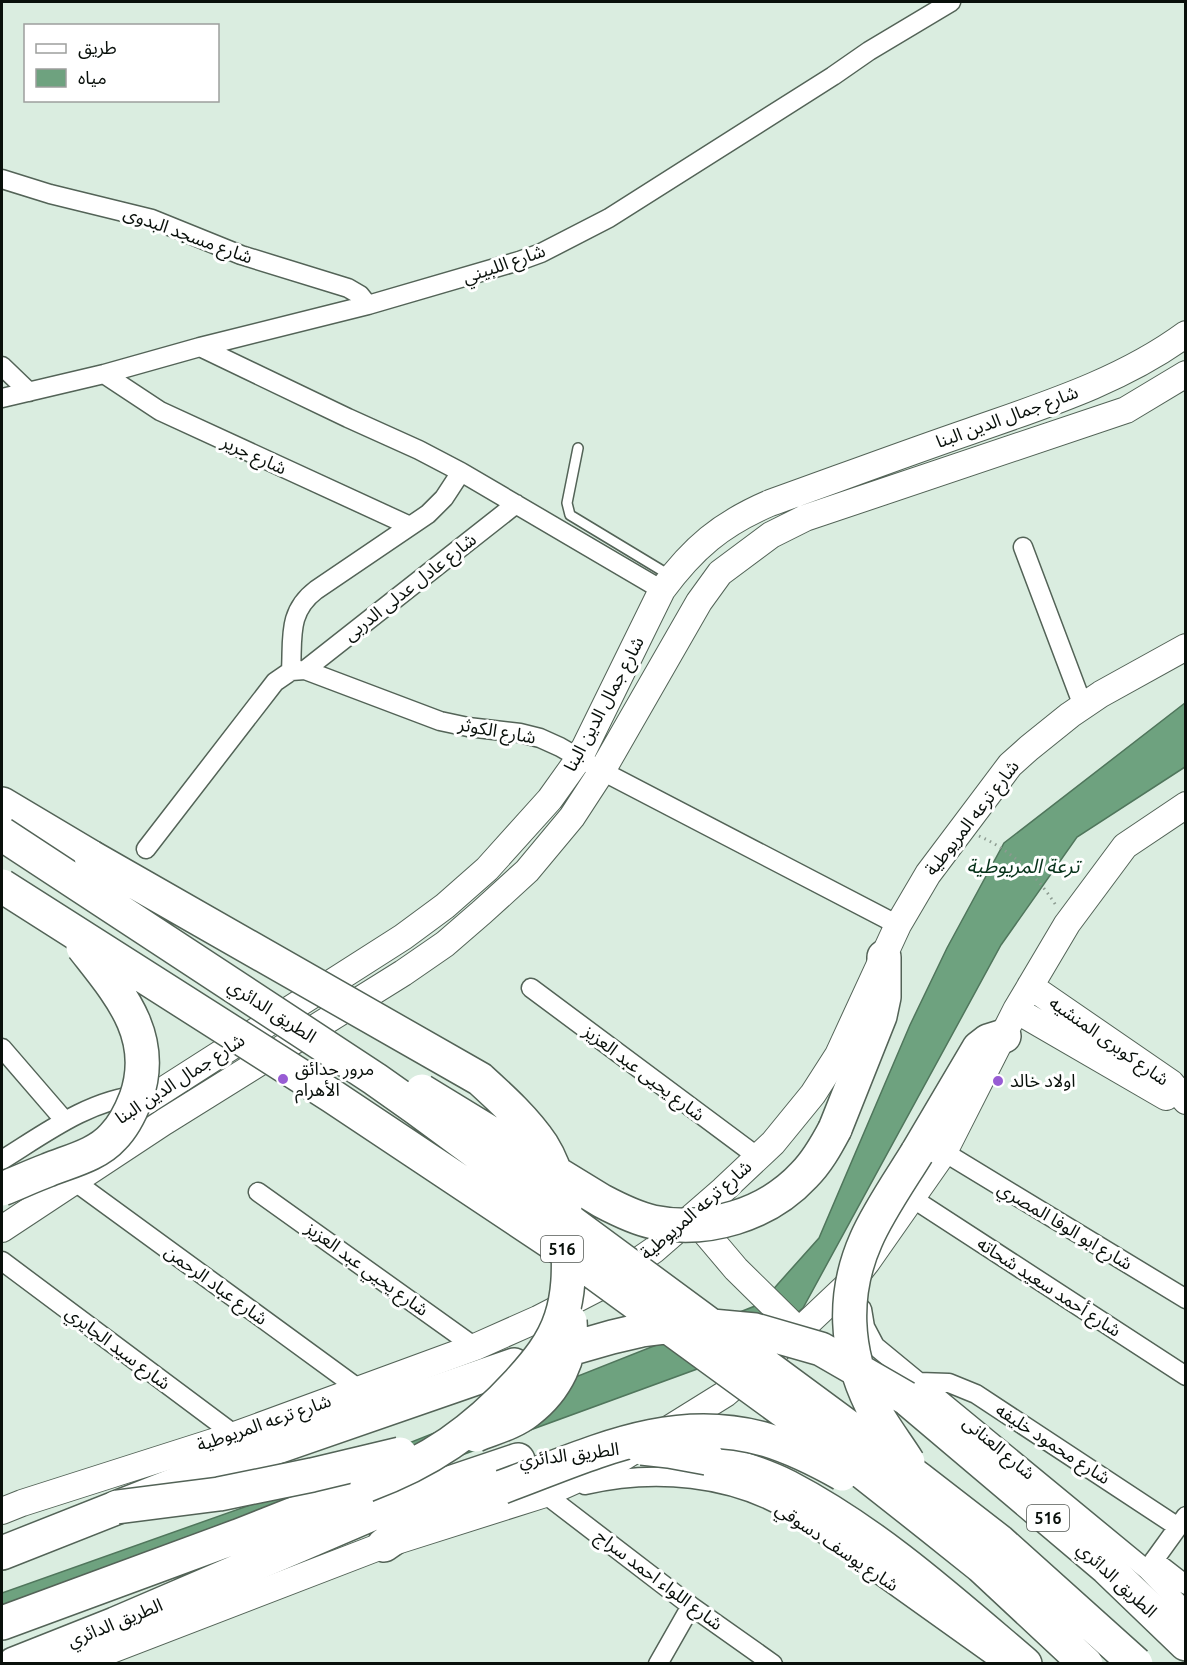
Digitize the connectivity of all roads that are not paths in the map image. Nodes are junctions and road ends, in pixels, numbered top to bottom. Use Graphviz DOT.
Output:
graph roads {
  1 [pos="951,2"];
  2 [pos="2,179"];
  3 [pos="368,305"];
  4 [pos="1185,334"];
  5 [pos="200,347"];
  6 [pos="2,366"];
  7 [pos="104,374"];
  8 [pos="1185,374"];
  9 [pos="29,392"];
  10 [pos="2,398"];
  11 [pos="578,448"];
  12 [pos="461,472"];
  13 [pos="516,504"];
  14 [pos="410,526"];
  15 [pos="1023,547"];
  16 [pos="667,583"];
  17 [pos="1185,647"];
  18 [pos="298,670"];
  19 [pos="1083,706"];
  20 [pos="580,757"];
  21 [pos="602,771"];
  22 [pos="550,799"];
  23 [pos="2,804"];
  24 [pos="1185,805"];
  25 [pos="572,816"];
  26 [pos="2,834"];
  27 [pos="146,849"];
  28 [pos="2,886"];
  29 [pos="898,925"];
  30 [pos="67,927"];
  31 [pos="884,957"];
  32 [pos="1030,986"];
  33 [pos="531,988"];
  34 [pos="1010,1023"];
  35 [pos="2,1048"];
  36 [pos="375,1079"];
  37 [pos="158,1093"];
  38 [pos="1185,1101"];
  39 [pos="65,1122"];
  40 [pos="930,1152"];
  41 [pos="758,1158"];
  42 [pos="2,1160"];
  43 [pos="74,1181"];
  44 [pos="2,1189"];
  45 [pos="258,1192"];
  46 [pos="912,1198"];
  47 [pos="2,1199"];
  48 [pos="490,1201"];
  49 [pos="692,1217"];
  50 [pos="2,1229"];
  51 [pos="2,1261"];
  52 [pos="867,1262"];
  53 [pos="1185,1299"];
  54 [pos="794,1326"];
  55 [pos="475,1347"];
  56 [pos="1185,1376"];
  57 [pos="920,1382"];
  58 [pos="359,1389"];
  59 [pos="235,1435"];
  60 [pos="919,1479"];
  61 [pos="545,1494"];
  62 [pos="117,1507"];
  63 [pos="2,1511"];
  64 [pos="1182,1522"];
  65 [pos="931,1526"];
  66 [pos="384,1545"];
  67 [pos="2,1553"];
  68 [pos="1150,1565"];
  69 [pos="1185,1585"];
  70 [pos="691,1606"];
  71 [pos="1185,1611"];
  72 [pos="2,1623"];
  73 [pos="1185,1644"];
  74 [pos="14,1664"];
  75 [pos="75,1664"];
  76 [pos="658,1664"];
  77 [pos="773,1664"];
  78 [pos="1004,1664"];
  79 [pos="1025,1664"];
  80 [pos="1086,1664"];
  81 [pos="1136,1664"];
  1 -- 3 [label="street, شارع اللبيني"];
  2 -- 3 [label="street, شارع مسجد البدوى"];
  3 -- 5 [label="street, شارع اللبيني"];
  4 -- 16 [label="main road, شارع جمال الدين البنا"];
  5 -- 7 [label="street, شارع اللبيني"];
  5 -- 12 [label="street"];
  6 -- 9 [label="street"];
  7 -- 9 [label="street, شارع اللبيني"];
  7 -- 14 [label="street, شارع جرير"];
  8 -- 21 [label="main road, شارع جمال الدين البنا"];
  9 -- 10 [label="street, شارع اللبيني"];
  11 -- 16 [label="lane"];
  12 -- 13 [label="street"];
  12 -- 14 [label="street"];
  13 -- 16 [label="street"];
  13 -- 18 [label="street, شارع عادل عدلى الدربى"];
  14 -- 18 [label="street"];
  15 -- 19 [label="street"];
  16 -- 20 [label="main road, شارع جمال الدين البنا"];
  17 -- 19 [label="main road, شارع ترعه المريوطية"];
  18 -- 20 [label="street, شارع الكوثر"];
  18 -- 27 [label="street"];
  19 -- 29 [label="main road, شارع ترعه المريوطية"];
  20 -- 21 [label="street, شارع الكوثر"];
  20 -- 22 [label="main road, شارع جمال الدين البنا"];
  21 -- 25 [label="main road, شارع جمال الدين البنا"];
  21 -- 29 [label="street, شارع الكوثر"];
  22 -- 25 [label="main road"];
  22 -- 37 [label="main road, شارع جمال الدين البنا"];
  23 -- 72 [label="highway, bridge"];
  24 -- 32 [label="main road"];
  25 -- 43 [label="main road, شارع جمال الدين البنا"];
  26 -- 36 [label="highway, الطريق الدائري / 516, bridge"];
  28 -- 30 [label="highway, 516, bridge"];
  29 -- 31 [label="main road, شارع ترعه المريوطية"];
  30 -- 44 [label="highway, bridge"];
  30 -- 48 [label="highway, 516, bridge"];
  31 -- 36 [label="highway, bridge"];
  31 -- 41 [label="main road, شارع ترعه المريوطية"];
  32 -- 34 [label="main road"];
  32 -- 38 [label="main road, شارع كوبرى المنشيه"];
  33 -- 41 [label="street, شارع يحيى عبد العزيز"];
  34 -- 38 [label="main road, شارع كوبرى المنشيه"];
  34 -- 40 [label="highway"];
  35 -- 39 [label="street"];
  36 -- 60 [label="highway, الطريق الدائري / 516, bridge"];
  37 -- 39 [label="street"];
  37 -- 47 [label="main road, شارع جمال الدين البنا"];
  39 -- 42 [label="street"];
  40 -- 46 [label="main road"];
  40 -- 53 [label="street, شارع ابو الوفا المصري"];
  40 -- 60 [label="highway, bridge"];
  41 -- 49 [label="main road, شارع ترعه المريوطية"];
  43 -- 50 [label="main road, شارع جمال الدين البنا"];
  43 -- 58 [label="street, شارع عباد الرحمن"];
  45 -- 55 [label="street, شارع يحيي عبد العزيز"];
  46 -- 52 [label="main road"];
  46 -- 56 [label="street, شارع أحمد سعيد شحاته"];
  48 -- 62 [label="highway, bridge"];
  48 -- 65 [label="highway, 516, bridge"];
  49 -- 54 [label="main road"];
  49 -- 55 [label="main road, شارع ترعه المريوطية"];
  51 -- 59 [label="street, شارع سيد الجايري"];
  52 -- 54 [label="main road"];
  52 -- 57 [label="street, شارع العنانى"];
  54 -- 61 [label="main road"];
  55 -- 58 [label="main road, شارع ترعه المريوطية"];
  57 -- 64 [label="street, شارع محمود خليفه"];
  57 -- 68 [label="street, شارع العنانى"];
  58 -- 59 [label="main road, شارع ترعه المريوطية"];
  59 -- 63 [label="main road, شارع ترعه المريوطية"];
  60 -- 81 [label="highway, الطريق الدائري / 516, bridge"];
  61 -- 66 [label="main road"];
  61 -- 70 [label="street, شارع اللواء احمد سراج"];
  61 -- 78 [label="street, شارع يوسف دسوقي"];
  62 -- 67 [label="highway, الطريق الدائري / 516"];
  62 -- 73 [label="highway, الطريق الدائري / 516, bridge"];
  64 -- 68 [label="street"];
  65 -- 66 [label="highway, bridge"];
  65 -- 80 [label="highway, 516, bridge"];
  66 -- 75 [label="main road"];
  68 -- 69 [label="street"];
  68 -- 71 [label="street, شارع العنانى"];
  70 -- 76 [label="street"];
  70 -- 77 [label="street, شارع اللواء احمد سراج"];
  74 -- 79 [label="highway, الطريق الدائري, bridge"];
}
